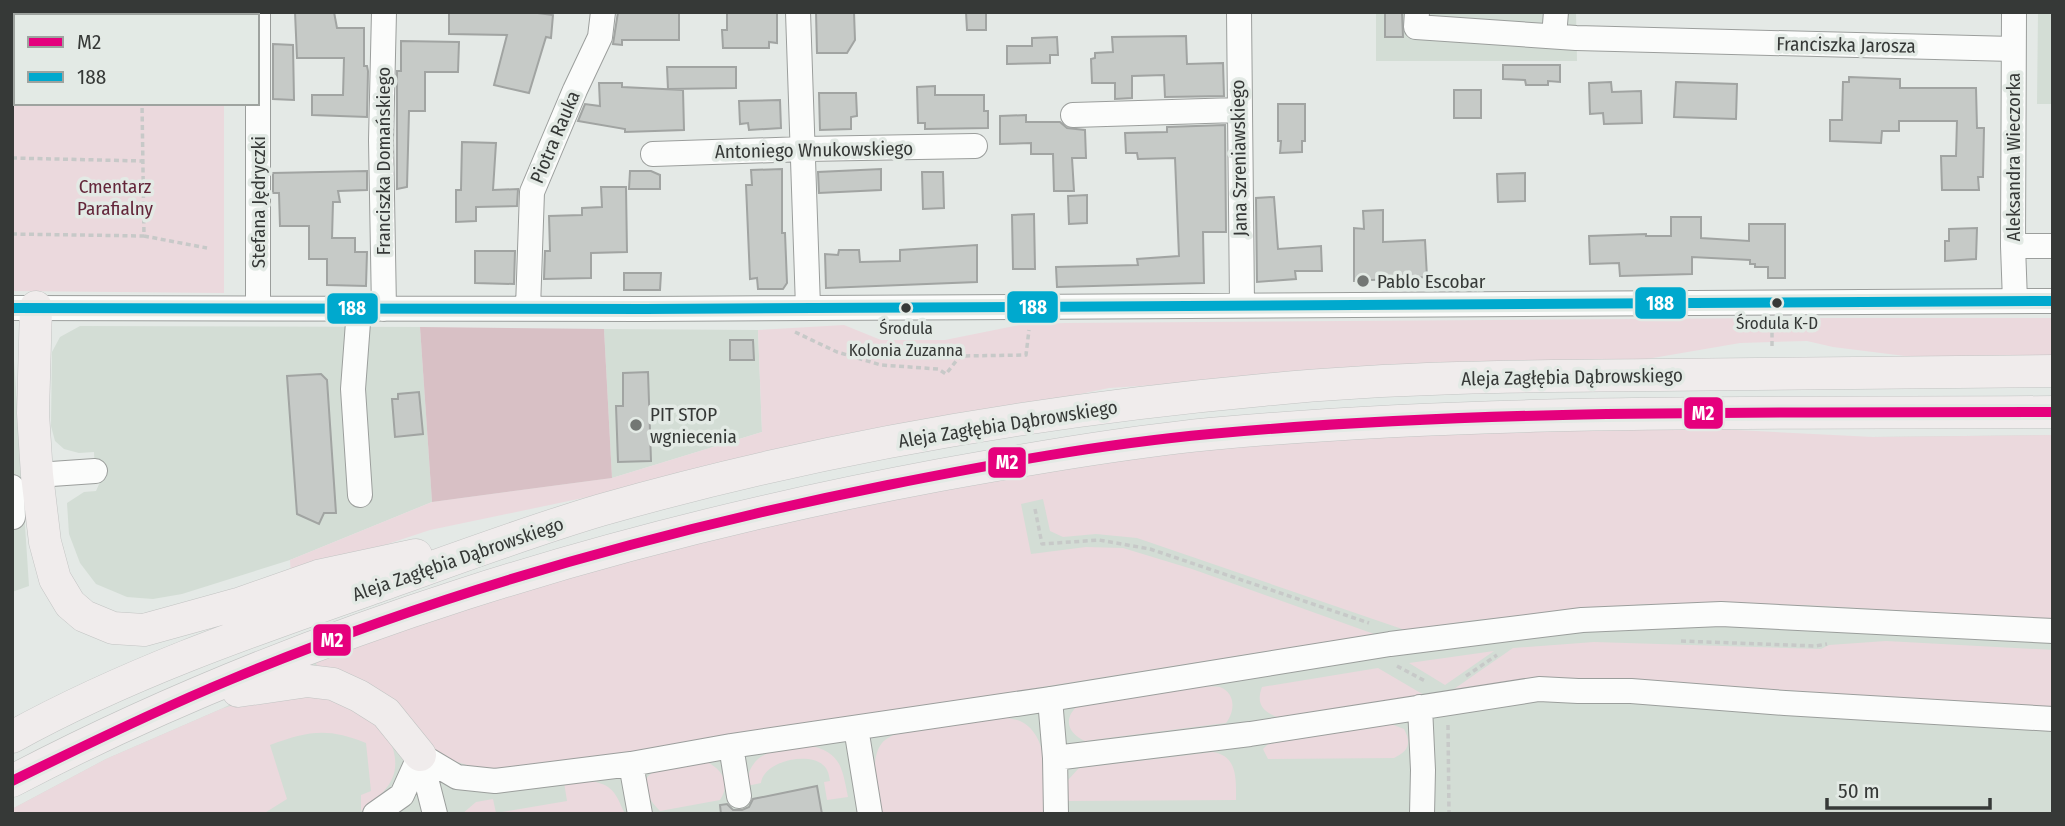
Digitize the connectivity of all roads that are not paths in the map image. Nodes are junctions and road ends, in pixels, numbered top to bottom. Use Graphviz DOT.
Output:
graph roads {
  1 [pos="384,12"];
  2 [pos="603,12"];
  3 [pos="798,12"];
  4 [pos="1239,12"];
  5 [pos="1417,12"];
  6 [pos="2014,12"];
  7 [pos="1475,22"];
  8 [pos="1555,24"];
  9 [pos="2012,49"];
  10 [pos="258,105"];
  11 [pos="1238,110"];
  12 [pos="1073,115"];
  13 [pos="975,146"];
  14 [pos="804,149"];
  15 [pos="653,154"];
  16 [pos="2013,246"];
  17 [pos="2053,246"];
  18 [pos="2015,301"];
  19 [pos="2053,301"];
  20 [pos="1242,304"];
  21 [pos="808,307"];
  22 [pos="24,308"];
  23 [pos="258,308"];
  24 [pos="528,308"];
  25 [pos="371,309"];
  26 [pos="2053,371"];
  27 [pos="2053,412"];
  28 [pos="95,471"];
  29 [pos="25,481"];
  30 [pos="360,495"];
  31 [pos="13,517"];
  32 [pos="537,530"];
  33 [pos="2053,631"];
  34 [pos="188,698"];
  35 [pos="1050,699"];
  36 [pos="1420,708"];
  37 [pos="2053,719"];
  38 [pos="856,729"];
  39 [pos="14,735"];
  40 [pos="731,746"];
  41 [pos="419,755"];
  42 [pos="1055,758"];
  43 [pos="631,764"];
  44 [pos="12,781"];
  45 [pos="739,796"];
  46 [pos="375,814"];
  47 [pos="435,814"];
  48 [pos="640,814"];
  49 [pos="870,814"];
  50 [pos="1056,814"];
  51 [pos="1422,814"];
  1 -- 25 [label="street, Franciszka Domańskiego"];
  2 -- 24 [label="street, Piotra Rauka"];
  3 -- 14 [label="street"];
  4 -- 11 [label="street, Jana Szreniawskiego"];
  5 -- 7 [label="street, Franciszka Jarosza"];
  6 -- 9 [label="street, Aleksandra Wieczorka"];
  7 -- 8 [label="street, Franciszka Jarosza"];
  8 -- 9 [label="street, Franciszka Jarosza"];
  9 -- 16 [label="street, Aleksandra Wieczorka"];
  10 -- 23 [label="street, Stefana Jędryczki"];
  11 -- 12 [label="street"];
  11 -- 20 [label="street, Jana Szreniawskiego"];
  13 -- 14 [label="street, Antoniego Wnukowskiego"];
  14 -- 15 [label="street, Antoniego Wnukowskiego"];
  14 -- 21 [label="street"];
  16 -- 17 [label="street"];
  16 -- 18 [label="street, Aleksandra Wieczorka"];
  18 -- 19 [label="street"];
  18 -- 20 [label="street"];
  20 -- 21 [label="street"];
  21 -- 24 [label="street"];
  22 -- 23 [label="street"];
  22 -- 29 [label="main road"];
  23 -- 25 [label="street"];
  24 -- 25 [label="street"];
  25 -- 30 [label="street, Franciszka Domańskiego"];
  26 -- 32 [label="main road, Aleja Zagłębia Dąbrowskiego"];
  27 -- 34 [label="main road, Aleja Zagłębia Dąbrowskiego"];
  28 -- 29 [label="street"];
  29 -- 31 [label="street"];
  29 -- 32 [label="main road"];
  32 -- 39 [label="main road, Aleja Zagłębia Dąbrowskiego"];
  33 -- 35 [label="street"];
  34 -- 41 [label="main road"];
  34 -- 44 [label="main road, Aleja Zagłębia Dąbrowskiego"];
  35 -- 38 [label="street"];
  35 -- 42 [label="street"];
  36 -- 37 [label="street"];
  36 -- 42 [label="street"];
  36 -- 51 [label="street"];
  38 -- 40 [label="street"];
  38 -- 49 [label="street"];
  40 -- 43 [label="street"];
  40 -- 45 [label="street"];
  41 -- 43 [label="street"];
  41 -- 46 [label="street"];
  41 -- 47 [label="street"];
  42 -- 50 [label="street"];
  43 -- 48 [label="street"];
}
